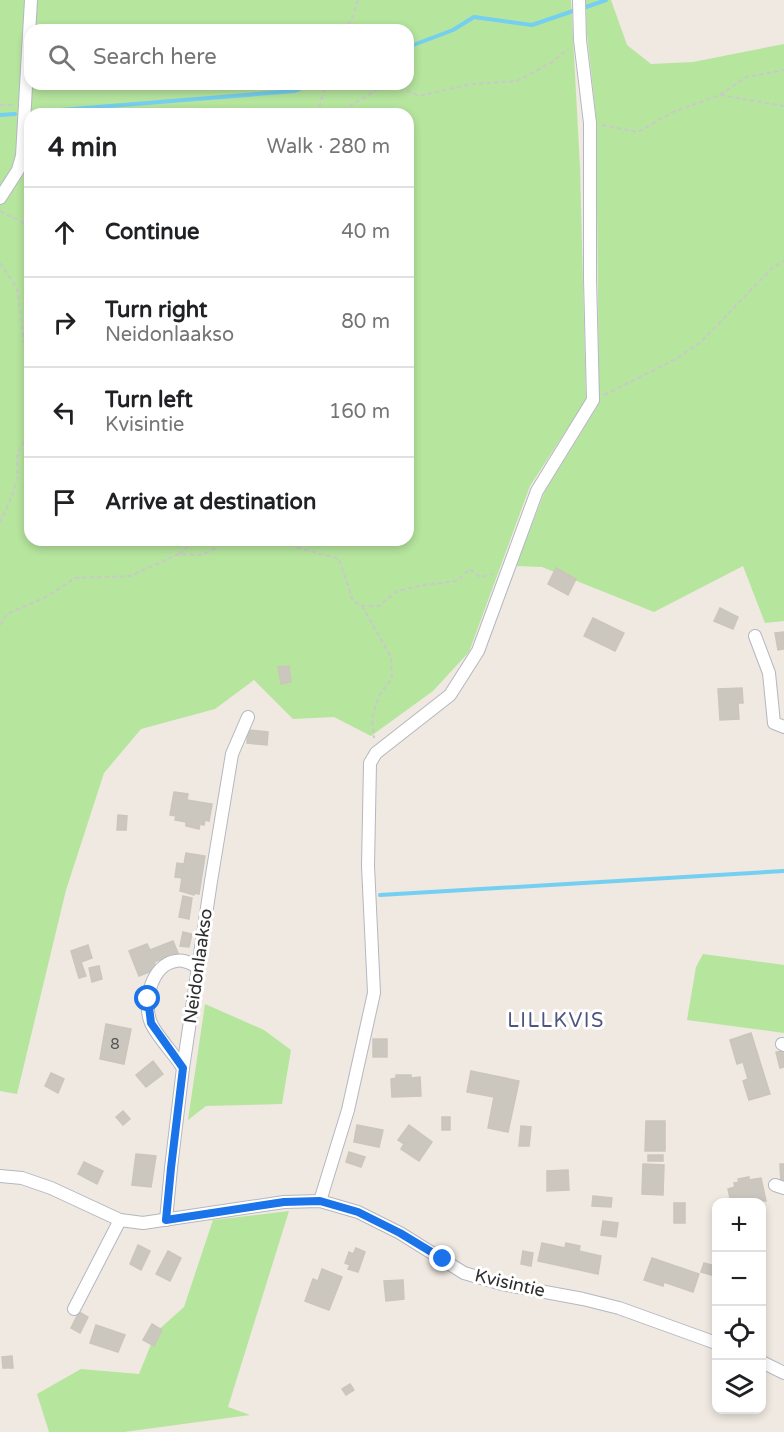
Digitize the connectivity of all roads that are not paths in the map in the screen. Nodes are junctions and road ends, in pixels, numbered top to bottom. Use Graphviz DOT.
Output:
graph roads {
  1 [pos="31,0"];
  2 [pos="579,0"];
  3 [pos="30,24"];
  4 [pos="26,90"];
  5 [pos="25,108"];
  6 [pos="24,121"];
  7 [pos="0,198"];
  8 [pos="755,636"];
  9 [pos="248,717"];
  10 [pos="784,727"];
  11 [pos="198,968"];
  12 [pos="183,1068"];
  13 [pos="0,1176"];
  14 [pos="320,1201"];
  15 [pos="120,1220"];
  16 [pos="166,1220"];
  17 [pos="74,1310"];
  18 [pos="712,1341"];
  19 [pos="766,1364"];
  20 [pos="784,1373"];
  1 -- 3 [label="street"];
  2 -- 14 [label="street"];
  4 -- 5 [label="street"];
  6 -- 7 [label="street"];
  8 -- 10 [label="street"];
  9 -- 11 [label="street, Neidonlaakso"];
  11 -- 12 [label="street, Neidonlaakso"];
  11 -- 12 [label="street"];
  12 -- 16 [label="street, Neidonlaakso"];
  13 -- 15 [label="street, Kvisintie"];
  14 -- 16 [label="street, Kvisintie"];
  14 -- 18 [label="street, Kvisintie"];
  15 -- 16 [label="street, Kvisintie"];
  15 -- 17 [label="street"];
  19 -- 20 [label="street"];
}
